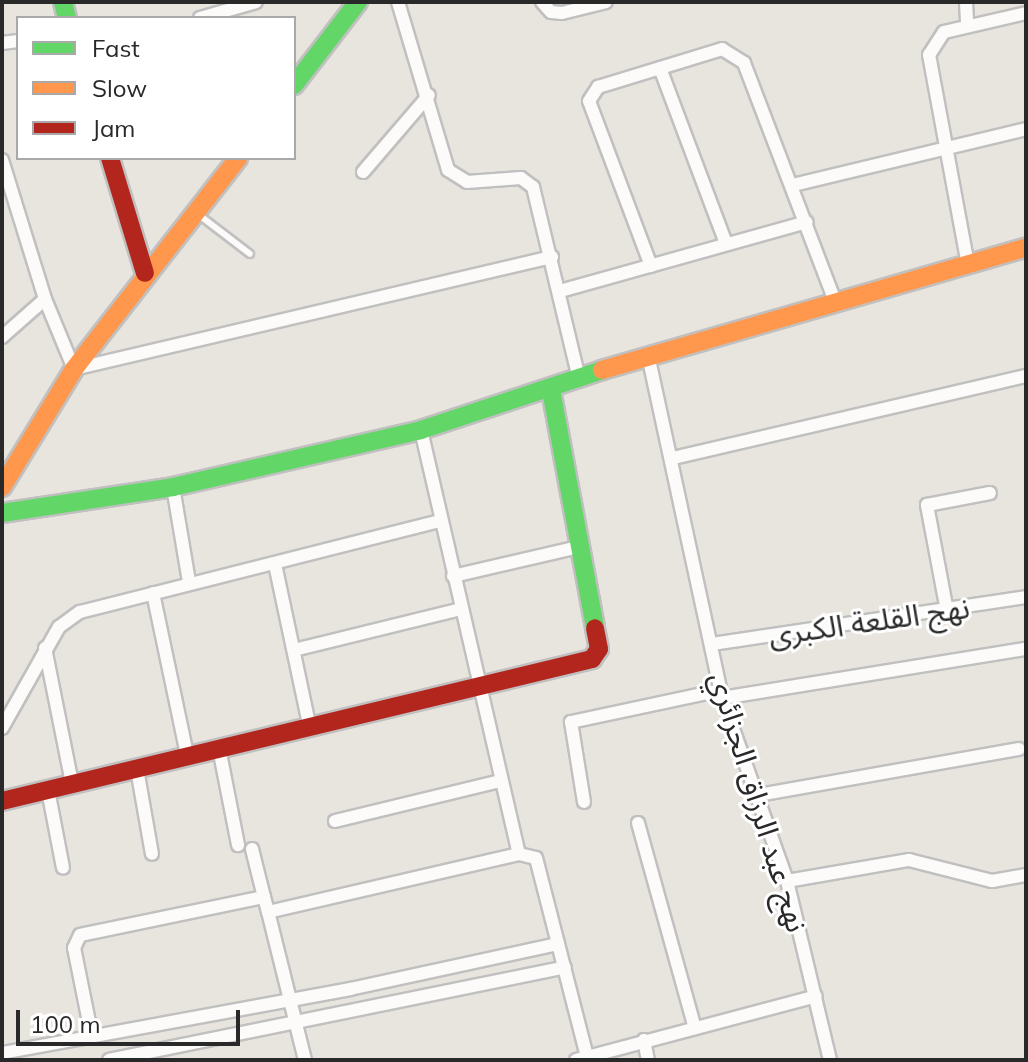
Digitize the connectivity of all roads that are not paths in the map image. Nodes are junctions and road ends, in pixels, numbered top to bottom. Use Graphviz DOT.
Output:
graph roads {
  1 [pos="256,2"];
  2 [pos="358,2"];
  3 [pos="398,2"];
  4 [pos="542,2"];
  5 [pos="606,2"];
  6 [pos="966,2"];
  7 [pos="219,7"];
  8 [pos="1026,13"];
  9 [pos="967,24"];
  10 [pos="660,68"];
  11 [pos="296,82"];
  12 [pos="429,95"];
  13 [pos="1026,129"];
  14 [pos="945,147"];
  15 [pos="2,160"];
  16 [pos="111,160"];
  17 [pos="236,160"];
  18 [pos="363,172"];
  19 [pos="793,185"];
  20 [pos="196,212"];
  21 [pos="807,222"];
  22 [pos="726,244"];
  23 [pos="1026,248"];
  24 [pos="250,254"];
  25 [pos="552,257"];
  26 [pos="968,265"];
  27 [pos="651,266"];
  28 [pos="145,273"];
  29 [pos="560,291"];
  30 [pos="45,299"];
  31 [pos="834,299"];
  32 [pos="2,337"];
  33 [pos="648,355"];
  34 [pos="74,369"];
  35 [pos="1026,376"];
  36 [pos="579,379"];
  37 [pos="551,390"];
  38 [pos="421,430"];
  39 [pos="673,458"];
  40 [pos="2,487"];
  41 [pos="173,487"];
  42 [pos="990,493"];
  43 [pos="2,513"];
  44 [pos="440,521"];
  45 [pos="579,547"];
  46 [pos="275,564"];
  47 [pos="453,576"];
  48 [pos="189,582"];
  49 [pos="153,593"];
  50 [pos="1026,597"];
  51 [pos="461,609"];
  52 [pos="947,611"];
  53 [pos="712,644"];
  54 [pos="45,648"];
  55 [pos="1026,649"];
  56 [pos="294,650"];
  57 [pos="477,689"];
  58 [pos="721,694"];
  59 [pos="2,728"];
  60 [pos="310,729"];
  61 [pos="219,748"];
  62 [pos="1019,749"];
  63 [pos="187,755"];
  64 [pos="137,769"];
  65 [pos="500,781"];
  66 [pos="72,783"];
  67 [pos="48,790"];
  68 [pos="758,795"];
  69 [pos="2,801"];
  70 [pos="584,802"];
  71 [pos="335,821"];
  72 [pos="638,823"];
  73 [pos="238,845"];
  74 [pos="252,849"];
  75 [pos="152,854"];
  76 [pos="519,854"];
  77 [pos="63,868"];
  78 [pos="1026,875"];
  79 [pos="787,881"];
  80 [pos="264,897"];
  81 [pos="268,912"];
  82 [pos="558,944"];
  83 [pos="565,967"];
  84 [pos="816,996"];
  85 [pos="291,999"];
  86 [pos="296,1022"];
  87 [pos="695,1028"];
  88 [pos="92,1037"];
  89 [pos="2,1038"];
  90 [pos="644,1040"];
  91 [pos="5,1055"];
  92 [pos="582,1058"];
  93 [pos="109,1060"];
  94 [pos="305,1060"];
  95 [pos="648,1060"];
  96 [pos="830,1060"];
  1 -- 7 [label="street"];
  2 -- 11 [label="street"];
  3 -- 12 [label="street"];
  4 -- 5 [label="street"];
  6 -- 9 [label="street"];
  8 -- 9 [label="street"];
  9 -- 14 [label="street"];
  10 -- 19 [label="street"];
  10 -- 22 [label="street"];
  10 -- 27 [label="street"];
  12 -- 18 [label="street"];
  12 -- 25 [label="street"];
  13 -- 14 [label="street"];
  14 -- 19 [label="street"];
  14 -- 26 [label="street"];
  15 -- 30 [label="street"];
  16 -- 28 [label="street"];
  17 -- 20 [label="street"];
  19 -- 21 [label="street"];
  20 -- 24 [label="lane"];
  20 -- 28 [label="street"];
  21 -- 22 [label="street"];
  21 -- 31 [label="street"];
  22 -- 27 [label="street"];
  23 -- 26 [label="street"];
  25 -- 29 [label="street"];
  25 -- 34 [label="street"];
  26 -- 31 [label="street"];
  27 -- 29 [label="street"];
  28 -- 34 [label="street"];
  29 -- 36 [label="street"];
  30 -- 32 [label="street"];
  30 -- 34 [label="street"];
  31 -- 33 [label="street"];
  33 -- 36 [label="street"];
  33 -- 39 [label="street, نهج عبد الرزاق الجزائري"];
  34 -- 40 [label="street"];
  35 -- 39 [label="street"];
  36 -- 37 [label="street"];
  37 -- 38 [label="street"];
  37 -- 45 [label="street"];
  38 -- 41 [label="street"];
  38 -- 44 [label="street"];
  39 -- 53 [label="street, نهج عبد الرزاق الجزائري"];
  41 -- 43 [label="street"];
  41 -- 48 [label="street"];
  42 -- 52 [label="street"];
  44 -- 46 [label="street"];
  44 -- 47 [label="street"];
  45 -- 47 [label="street"];
  45 -- 57 [label="street"];
  46 -- 48 [label="street"];
  46 -- 56 [label="street"];
  47 -- 51 [label="street"];
  48 -- 49 [label="street"];
  49 -- 54 [label="street"];
  49 -- 63 [label="street"];
  50 -- 52 [label="street, نهج القلعة الكبرى"];
  51 -- 56 [label="street"];
  51 -- 57 [label="street"];
  52 -- 53 [label="street, نهج القلعة الكبرى"];
  53 -- 58 [label="street, نهج عبد الرزاق الجزائري"];
  54 -- 59 [label="street"];
  54 -- 66 [label="street"];
  55 -- 58 [label="street"];
  56 -- 60 [label="street"];
  57 -- 60 [label="street"];
  57 -- 65 [label="street"];
  58 -- 68 [label="street, نهج عبد الرزاق الجزائري"];
  58 -- 70 [label="street"];
  60 -- 61 [label="street"];
  61 -- 63 [label="street"];
  61 -- 73 [label="street"];
  62 -- 68 [label="street"];
  63 -- 64 [label="street"];
  64 -- 66 [label="street"];
  64 -- 75 [label="street"];
  65 -- 71 [label="street"];
  65 -- 76 [label="street"];
  66 -- 67 [label="street"];
  67 -- 69 [label="street"];
  67 -- 77 [label="street"];
  68 -- 79 [label="street, نهج عبد الرزاق الجزائري"];
  72 -- 87 [label="street"];
  74 -- 80 [label="street"];
  76 -- 81 [label="street"];
  76 -- 82 [label="street"];
  78 -- 79 [label="street"];
  79 -- 84 [label="street, نهج عبد الرزاق الجزائري"];
  80 -- 81 [label="street"];
  80 -- 88 [label="street"];
  81 -- 85 [label="street"];
  82 -- 83 [label="street"];
  82 -- 85 [label="street"];
  83 -- 86 [label="street"];
  83 -- 92 [label="street"];
  84 -- 87 [label="street"];
  84 -- 96 [label="street, نهج عبد الرزاق الجزائري"];
  85 -- 86 [label="street"];
  85 -- 88 [label="street"];
  86 -- 93 [label="street"];
  86 -- 94 [label="street"];
  87 -- 90 [label="street"];
  88 -- 91 [label="street"];
  89 -- 91 [label="street"];
  90 -- 92 [label="street"];
  90 -- 95 [label="street"];
}
